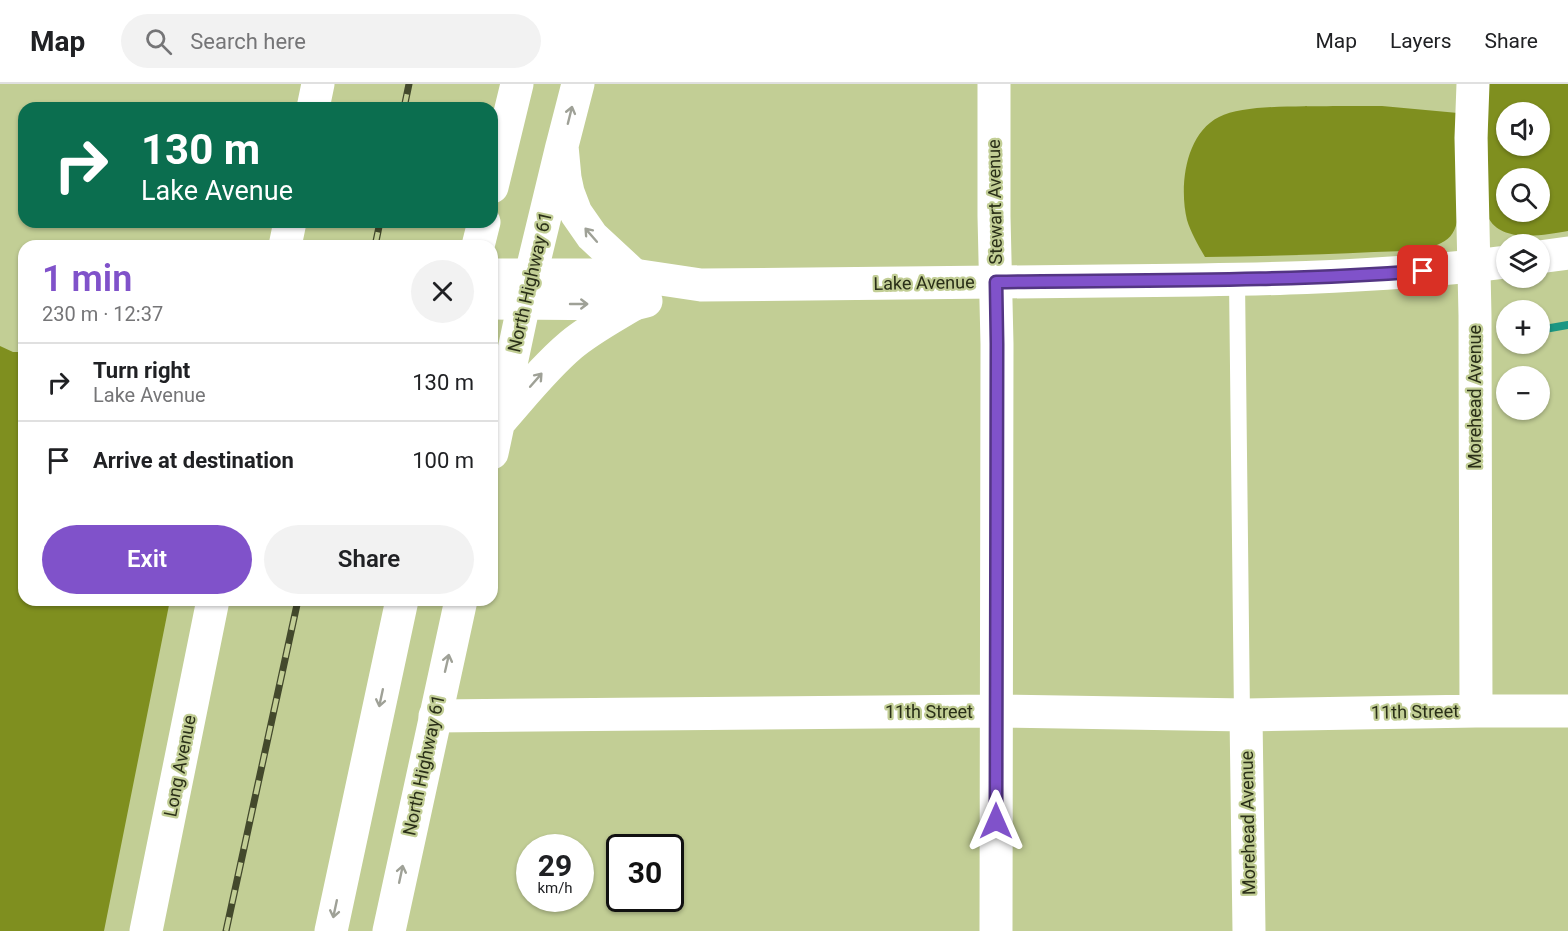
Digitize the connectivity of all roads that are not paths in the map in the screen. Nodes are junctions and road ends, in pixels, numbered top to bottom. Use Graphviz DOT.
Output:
graph roads {
  1 [pos="318,84"];
  2 [pos="517,84"];
  3 [pos="578,84"];
  4 [pos="994,84"];
  5 [pos="1473,84"];
  6 [pos="314,102"];
  7 [pos="562,146"];
  8 [pos="498,162"];
  9 [pos="1568,253"];
  10 [pos="1550,255"];
  11 [pos="1496,263"];
  12 [pos="1473,266"];
  13 [pos="498,276"];
  14 [pos="1237,280"];
  15 [pos="996,282"];
  16 [pos="528,289"];
  17 [pos="634,290"];
  18 [pos="498,301"];
  19 [pos="498,424"];
  20 [pos="498,434"];
  21 [pos="212,606"];
  22 [pos="401,606"];
  23 [pos="460,606"];
  24 [pos="997,711"];
  25 [pos="1476,711"];
  26 [pos="1568,711"];
  27 [pos="1244,715"];
  28 [pos="435,716"];
  29 [pos="146,931"];
  30 [pos="331,931"];
  31 [pos="389,931"];
  32 [pos="996,931"];
  33 [pos="1249,931"];
  1 -- 6 [label="street"];
  2 -- 8 [label="street"];
  7 -- 3 [label="street, North Highway 61, one-way"];
  4 -- 15 [label="street, Stewart Avenue"];
  5 -- 12 [label="street, Morehead Avenue"];
  7 -- 16 [label="street, North Highway 61"];
  17 -- 7 [label="street, one-way"];
  9 -- 10 [label="street"];
  11 -- 12 [label="street, Lake Avenue"];
  12 -- 14 [label="street, Lake Avenue"];
  12 -- 25 [label="street, Morehead Avenue"];
  13 -- 16 [label="street, Lake Avenue"];
  14 -- 15 [label="street, Lake Avenue"];
  14 -- 27 [label="lane"];
  15 -- 17 [label="street, Lake Avenue"];
  15 -- 24 [label="street, Stewart Avenue"];
  16 -- 17 [label="street, Lake Avenue"];
  16 -- 18 [label="street, Lake Avenue"];
  16 -- 19 [label="street, North Highway 61"];
  20 -- 17 [label="street, one-way"];
  21 -- 29 [label="street, Long Avenue"];
  22 -- 30 [label="street, one-way"];
  28 -- 23 [label="street, North Highway 61, one-way"];
  24 -- 27 [label="street, 11th Street"];
  24 -- 28 [label="street, 11th Street"];
  24 -- 32 [label="street, Stewart Avenue"];
  25 -- 26 [label="street, 11th Street"];
  25 -- 27 [label="street, 11th Street"];
  27 -- 33 [label="street, Morehead Avenue"];
  31 -- 28 [label="street, North Highway 61, one-way"];
}
